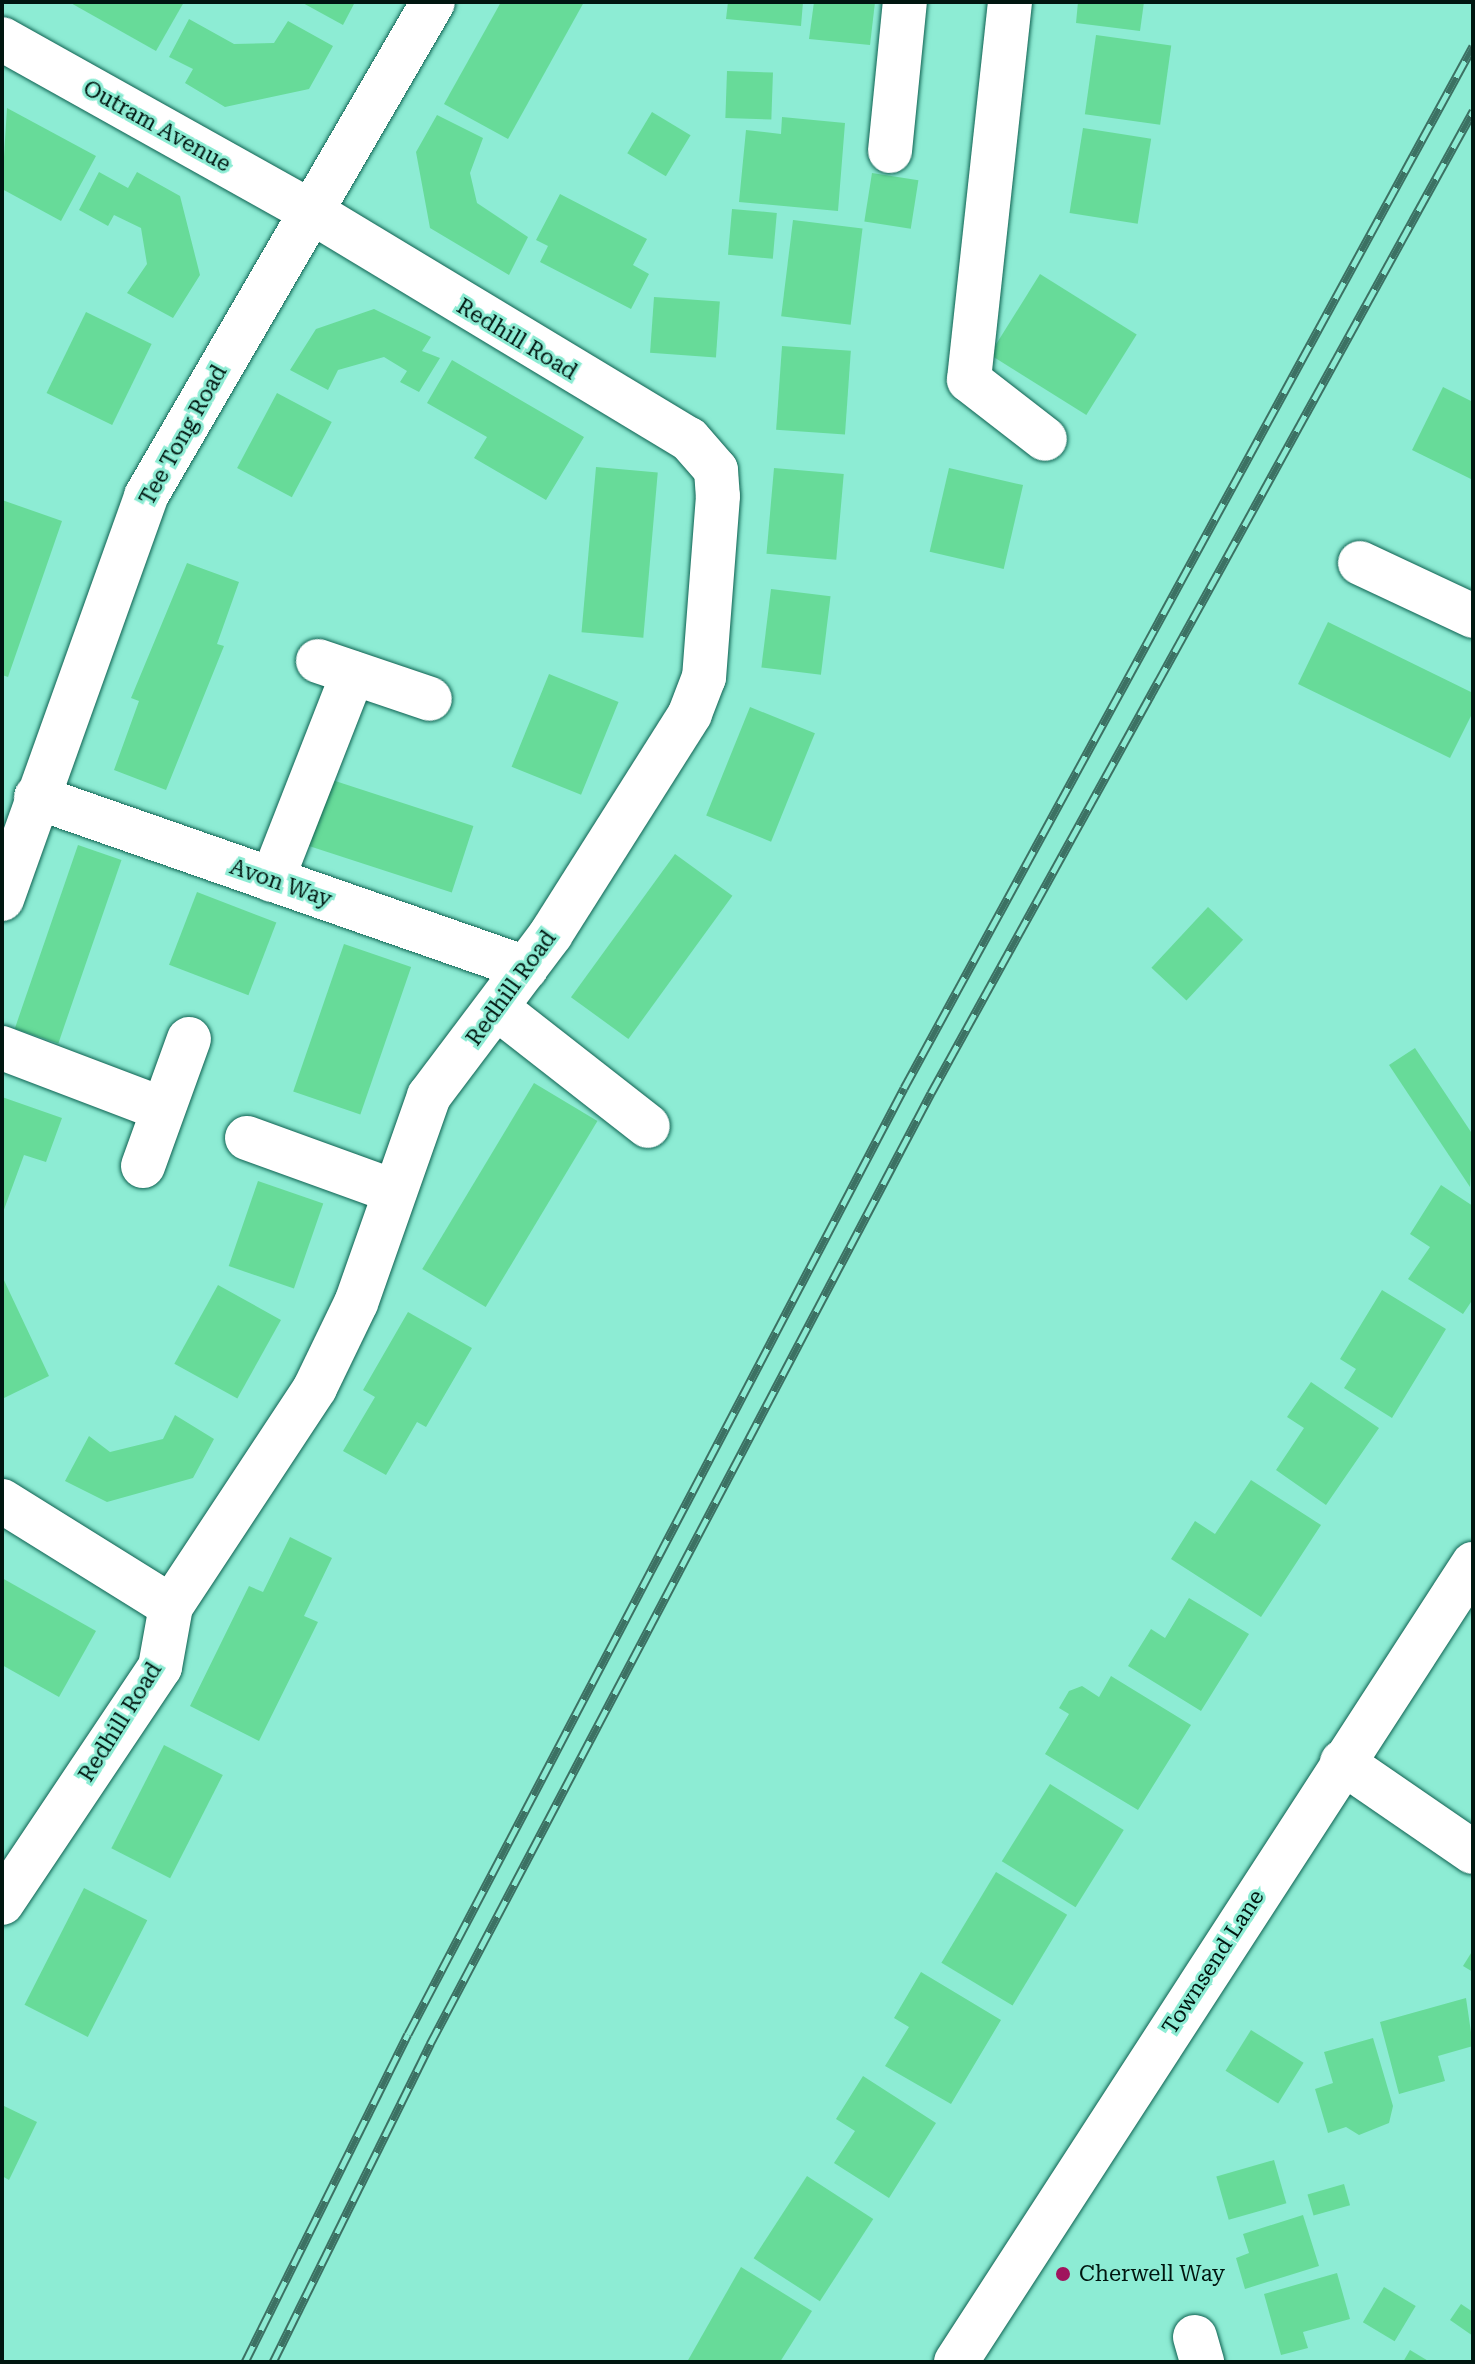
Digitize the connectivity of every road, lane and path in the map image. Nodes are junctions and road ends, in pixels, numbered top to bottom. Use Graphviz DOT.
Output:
graph roads {
  1 [pos="433,2"];
  2 [pos="905,2"];
  3 [pos="1010,2"];
  4 [pos="2,39"];
  5 [pos="890,151"];
  6 [pos="312,212"];
  7 [pos="1045,439"];
  8 [pos="1360,563"];
  9 [pos="1473,616"];
  10 [pos="430,699"];
  11 [pos="36,797"];
  12 [pos="272,880"];
  13 [pos="2,899"];
  14 [pos="526,968"];
  15 [pos="498,1009"];
  16 [pos="189,1039"];
  17 [pos="2,1048"];
  18 [pos="163,1109"];
  19 [pos="648,1126"];
  20 [pos="247,1138"];
  21 [pos="143,1166"];
  22 [pos="391,1190"];
  23 [pos="2,1501"];
  24 [pos="1473,1564"];
  25 [pos="171,1606"];
  26 [pos="1342,1762"];
  27 [pos="1473,1852"];
  28 [pos="2,1903"];
  29 [pos="956,2362"];
  1 -- 6 [label="street, Tee Tong Road"];
  2 -- 5 [label="street"];
  3 -- 7 [label="street"];
  4 -- 6 [label="street, Outram Avenue"];
  6 -- 11 [label="street, Tee Tong Road"];
  6 -- 14 [label="street, Redhill Road"];
  8 -- 9 [label="street"];
  10 -- 12 [label="street"];
  11 -- 12 [label="street, Avon Way"];
  11 -- 13 [label="street, Tee Tong Road"];
  12 -- 14 [label="street, Avon Way"];
  14 -- 15 [label="street, Redhill Road"];
  15 -- 19 [label="street"];
  15 -- 22 [label="street, Redhill Road"];
  16 -- 18 [label="street"];
  17 -- 18 [label="street"];
  18 -- 21 [label="street"];
  20 -- 22 [label="street"];
  22 -- 25 [label="street, Redhill Road"];
  23 -- 25 [label="street"];
  24 -- 26 [label="street, Townsend Lane"];
  25 -- 28 [label="street, Redhill Road"];
  26 -- 27 [label="street"];
  26 -- 29 [label="street, Townsend Lane"];
}
